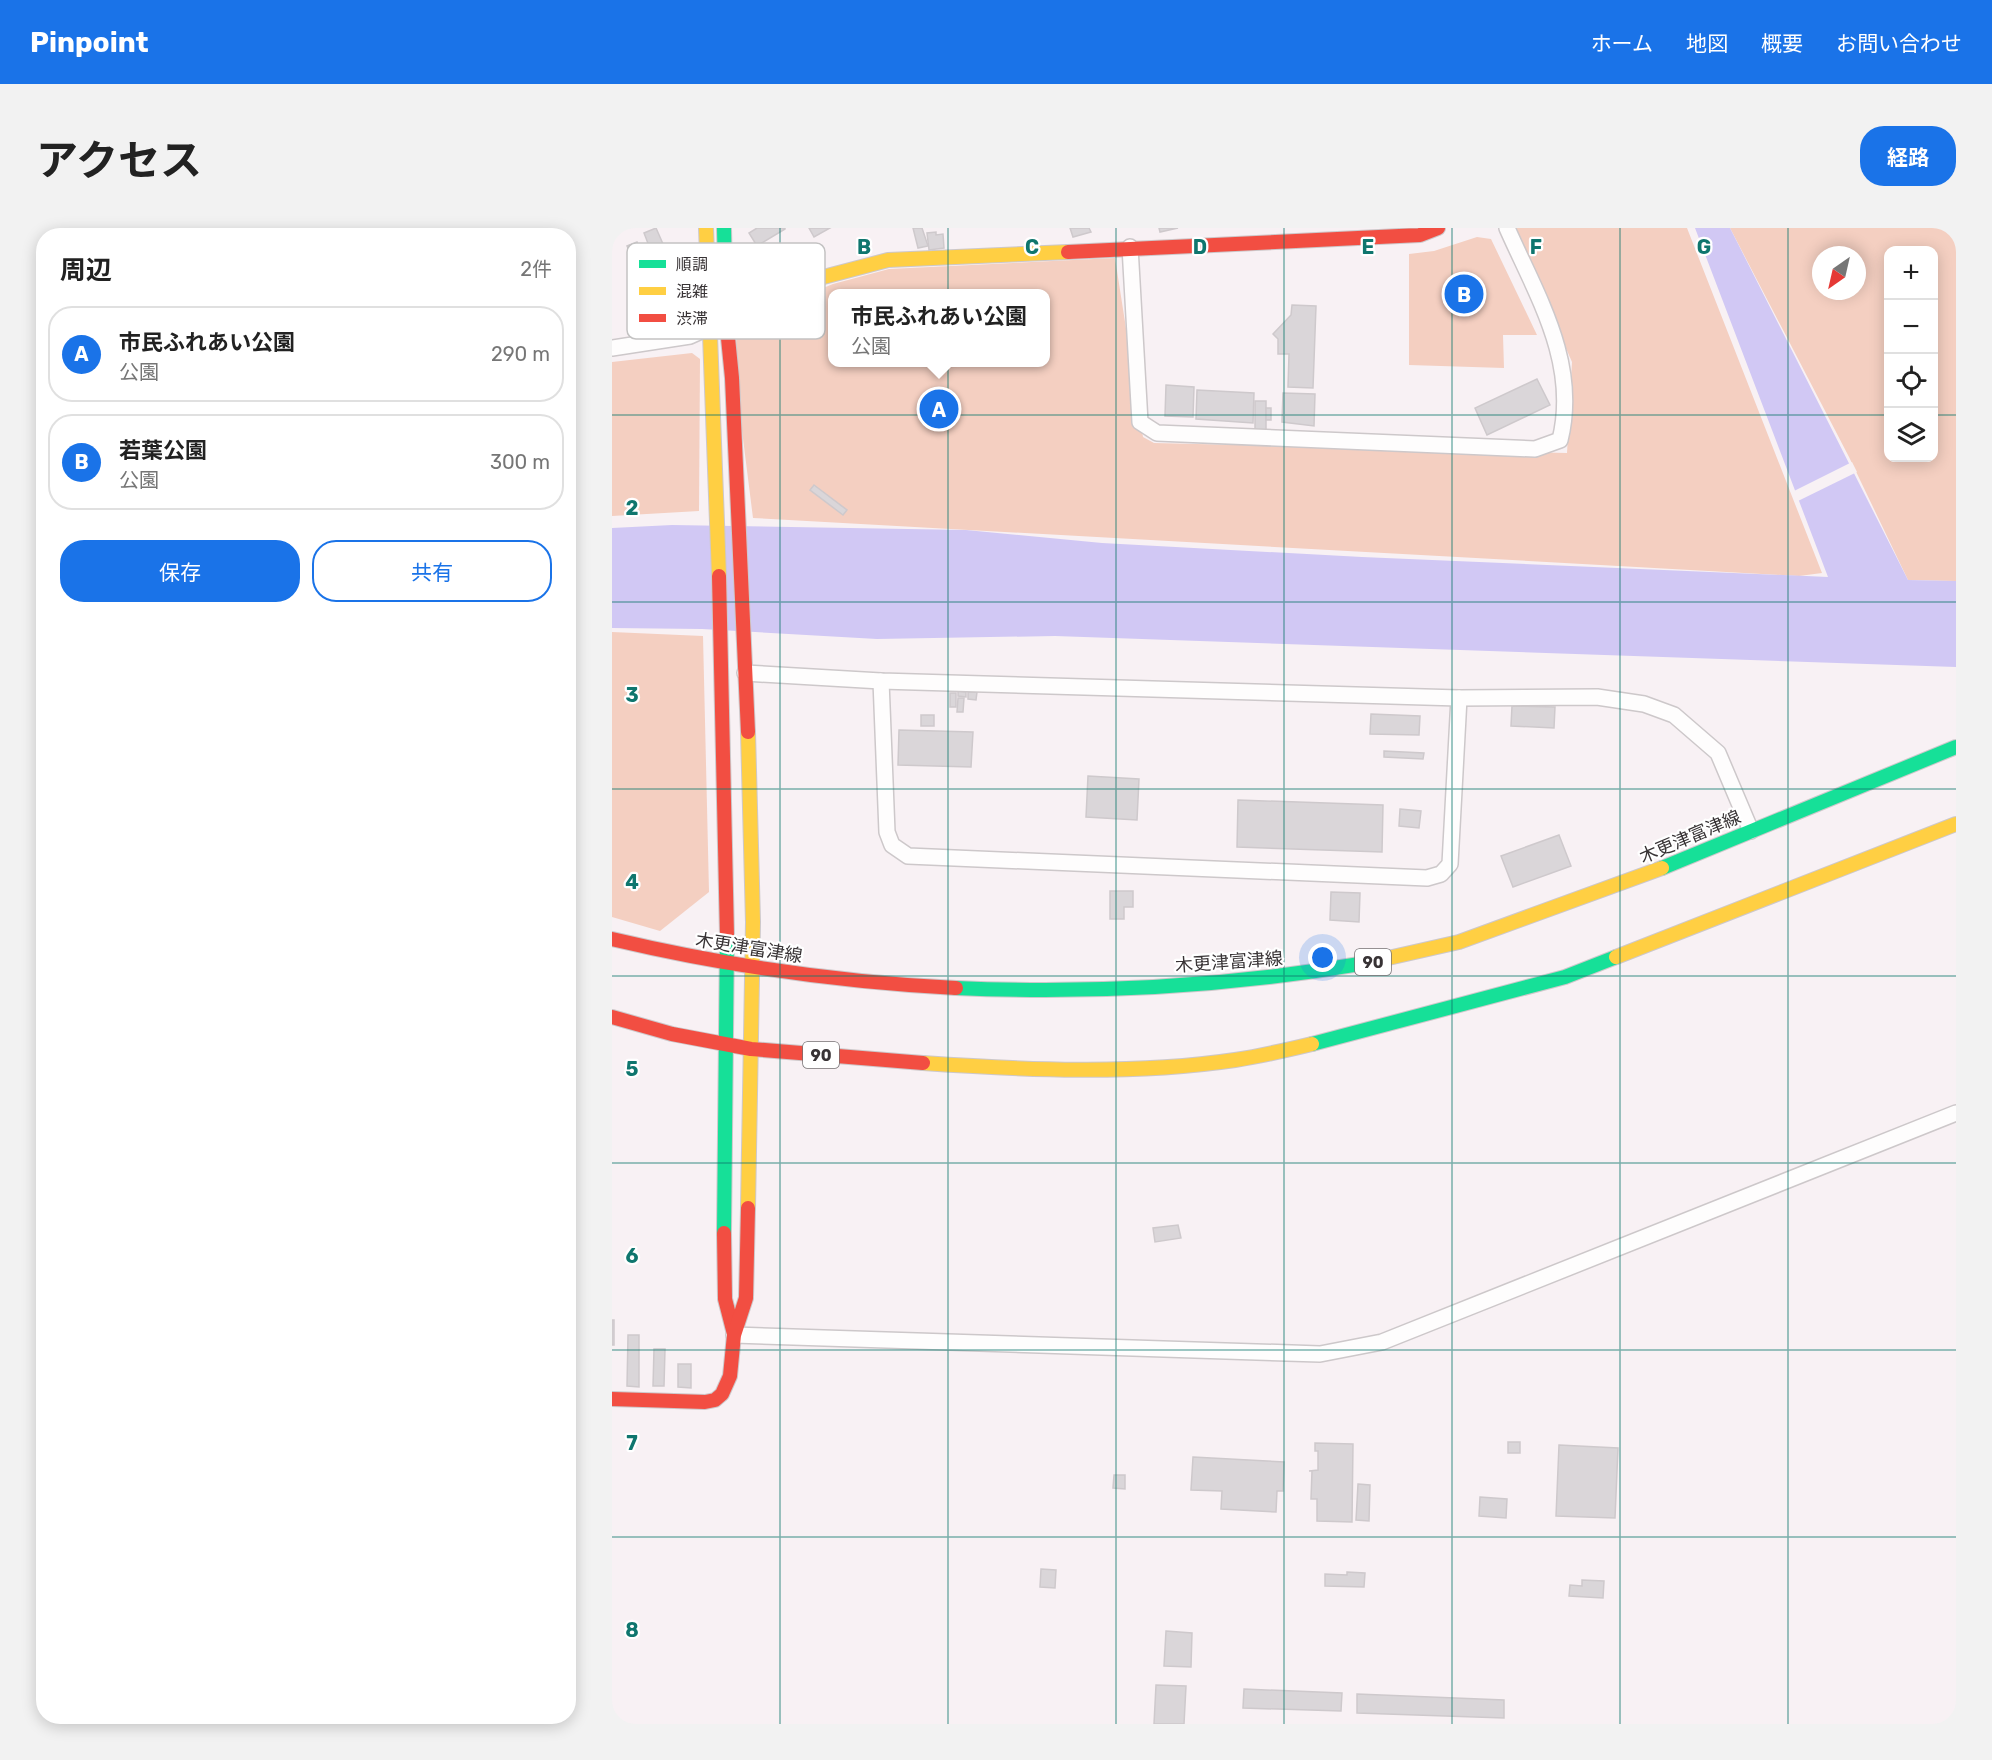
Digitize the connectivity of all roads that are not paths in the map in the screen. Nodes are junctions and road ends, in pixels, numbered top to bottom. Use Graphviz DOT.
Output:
graph roads {
  1 [pos="706,228"];
  2 [pos="724,228"];
  3 [pos="1437,228"];
  4 [pos="1507,228"];
  5 [pos="707,243"];
  6 [pos="724,243"];
  7 [pos="1130,247"];
  8 [pos="825,277"];
  9 [pos="670,339"];
  10 [pos="710,339"];
  11 [pos="728,339"];
  12 [pos="612,348"];
  13 [pos="745,673"];
  14 [pos="881,681"];
  15 [pos="1459,698"];
  16 [pos="1956,747"];
  17 [pos="1956,824"];
  18 [pos="1751,831"];
  19 [pos="612,939"];
  20 [pos="727,965"];
  21 [pos="753,968"];
  22 [pos="612,1017"];
  23 [pos="726,1044"];
  24 [pos="751,1049"];
  25 [pos="1956,1113"];
  26 [pos="734,1335"];
  27 [pos="612,1399"];
  1 -- 5 [label="street"];
  2 -- 6 [label="street"];
  3 -- 7 [label="street"];
  4 -- 7 [label="street"];
  7 -- 8 [label="street"];
  9 -- 12 [label="street"];
  10 -- 20 [label="street"];
  11 -- 13 [label="street"];
  13 -- 14 [label="street"];
  13 -- 21 [label="street"];
  14 -- 15 [label="street"];
  14 -- 15 [label="street"];
  15 -- 18 [label="street"];
  16 -- 18 [label="street, 木更津富津線 / 90"];
  17 -- 24 [label="street, 90"];
  18 -- 21 [label="street, 木更津富津線 / 90"];
  19 -- 20 [label="street, 木更津富津線 / 90"];
  20 -- 21 [label="street, 木更津富津線 / 90"];
  20 -- 23 [label="street"];
  21 -- 24 [label="street"];
  22 -- 23 [label="street, 90"];
  23 -- 24 [label="street, 90"];
  23 -- 26 [label="street"];
  24 -- 26 [label="street"];
  25 -- 26 [label="street"];
  26 -- 27 [label="street"];
}
